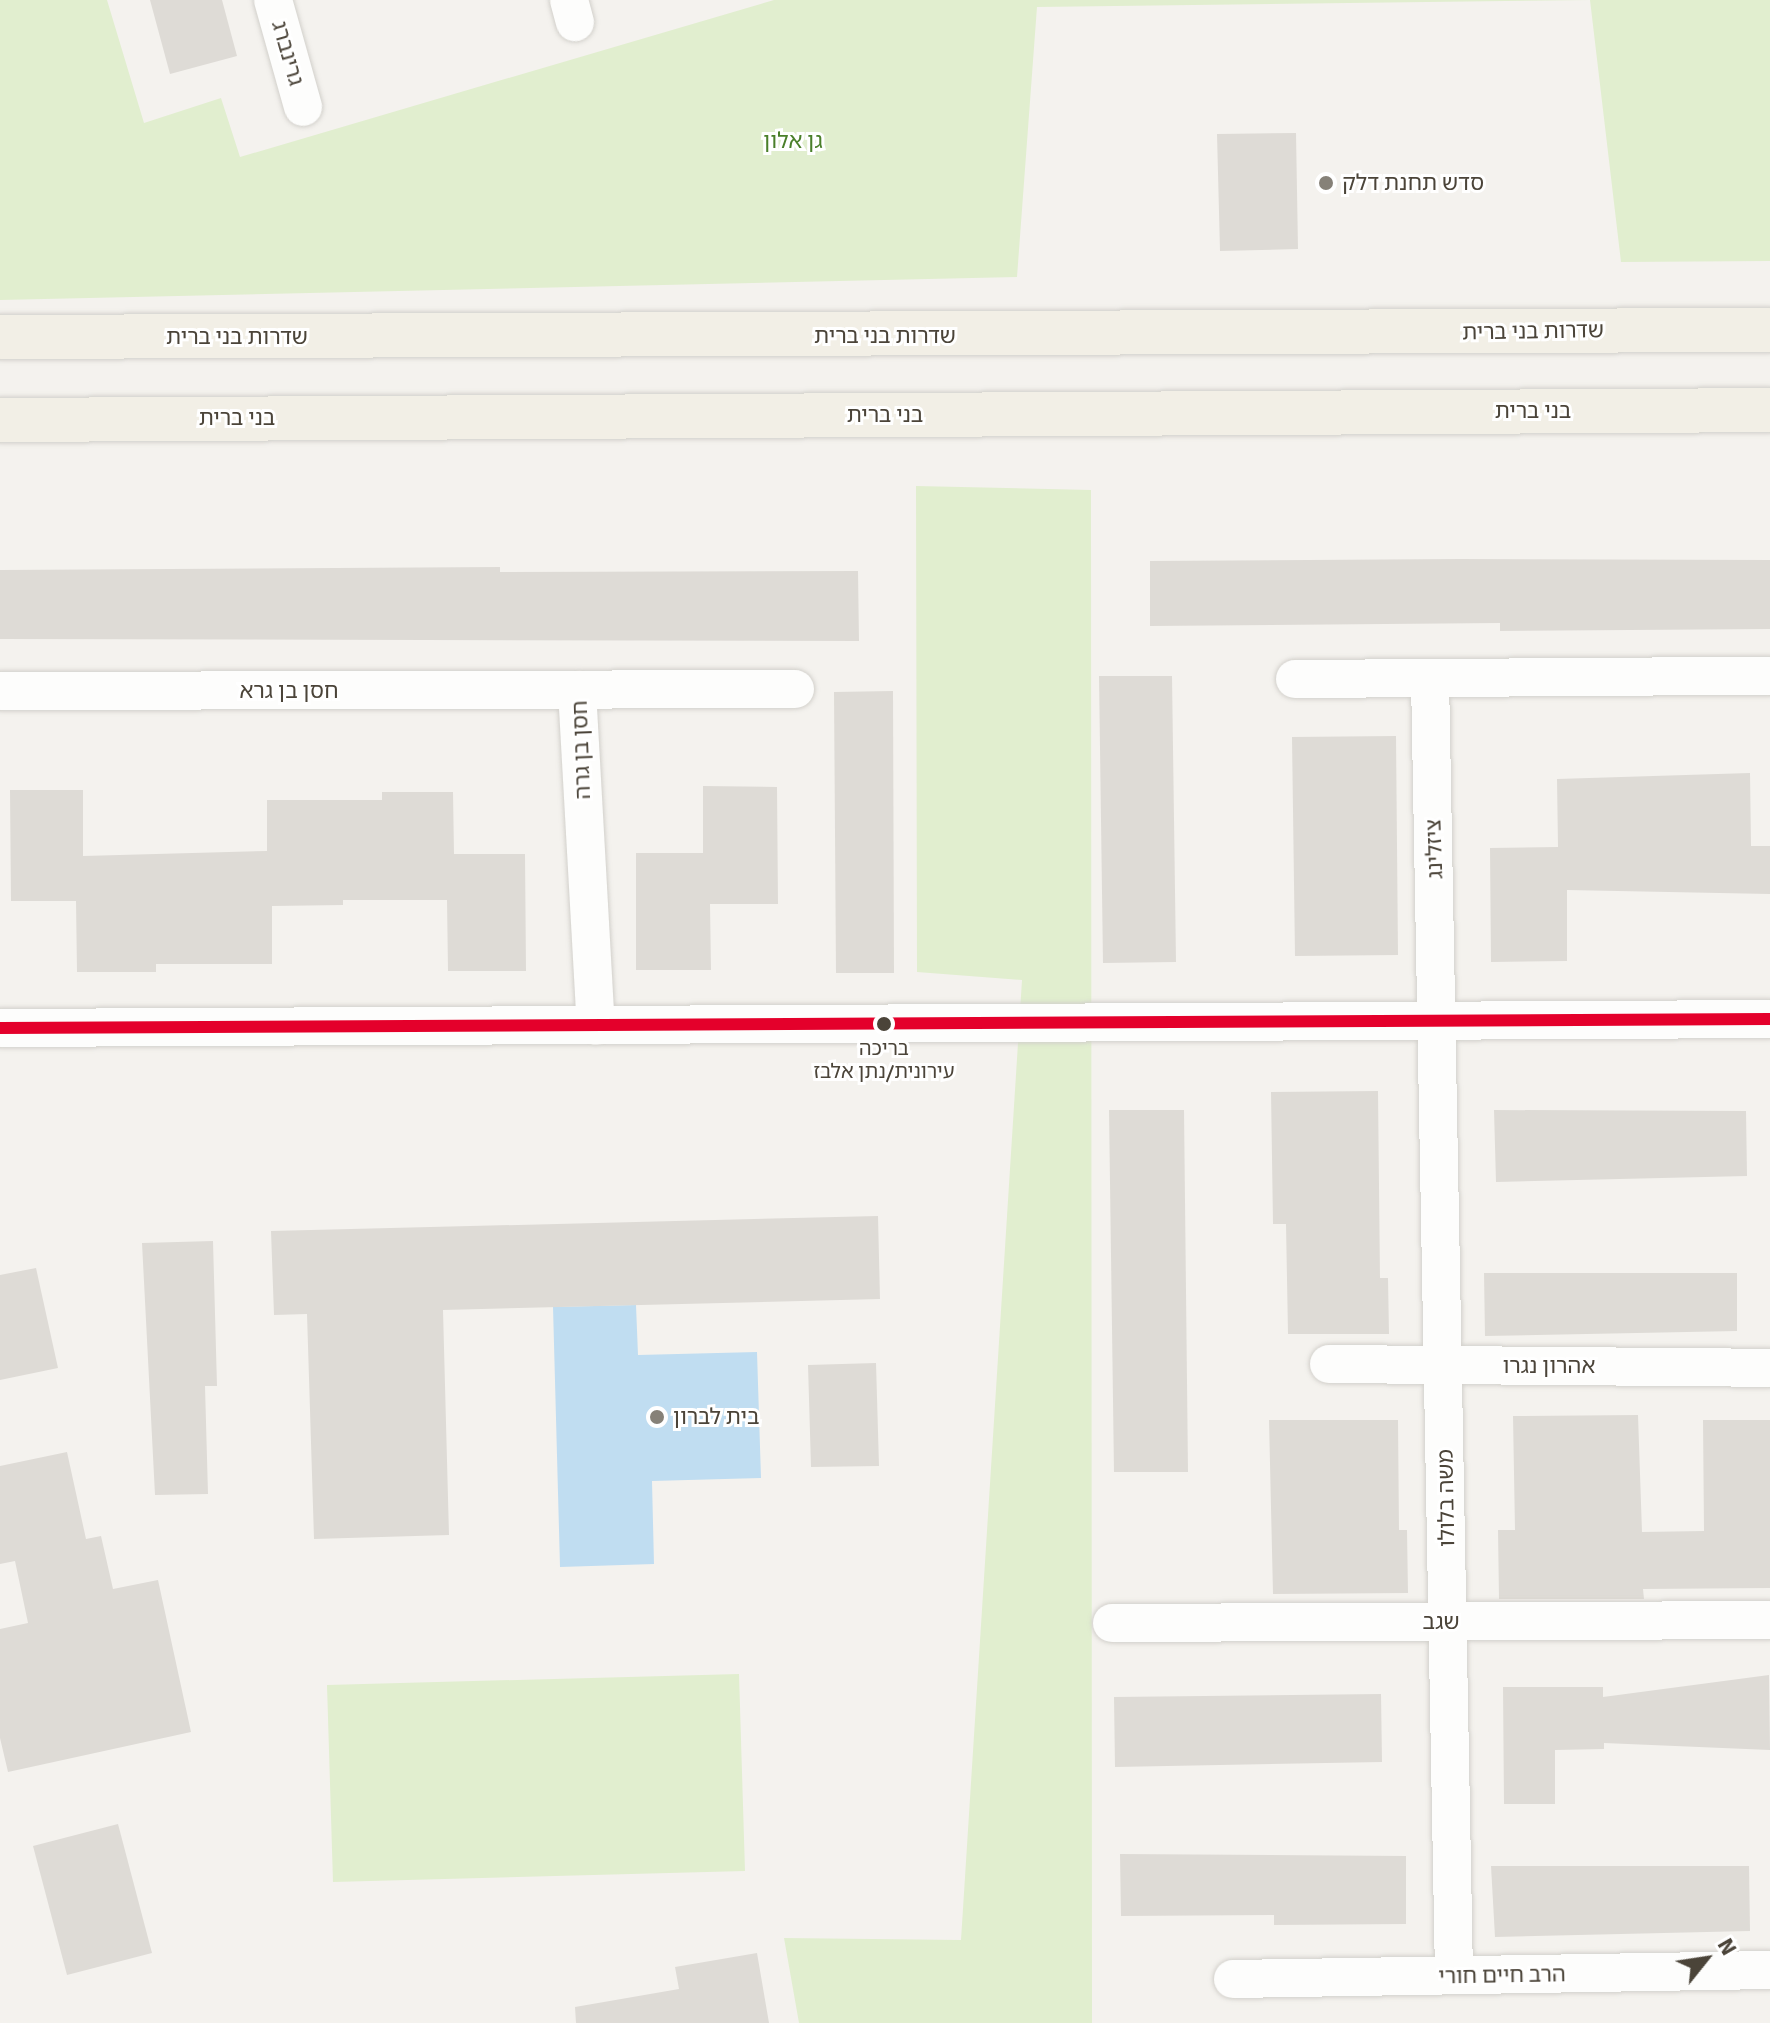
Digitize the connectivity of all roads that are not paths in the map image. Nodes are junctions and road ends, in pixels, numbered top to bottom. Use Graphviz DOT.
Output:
graph roads {
  1 [pos="273,0"];
  2 [pos="303,107"];
  3 [pos="1770,330"];
  4 [pos="0,337"];
  5 [pos="1770,410"];
  6 [pos="0,420"];
  7 [pos="1770,676"];
  8 [pos="1430,678"];
  9 [pos="1295,679"];
  10 [pos="795,689"];
  11 [pos="577,690"];
  12 [pos="0,691"];
  13 [pos="1770,1019"];
  14 [pos="1439,1021"];
  15 [pos="596,1025"];
  16 [pos="0,1028"];
  17 [pos="1329,1364"];
  18 [pos="1444,1365"];
  19 [pos="1770,1368"];
  20 [pos="1770,1620"];
  21 [pos="1448,1622"];
  22 [pos="1112,1623"];
  23 [pos="1770,1970"];
  24 [pos="1454,1975"];
  25 [pos="1233,1979"];
  1 -- 2 [label="street, גרינברג"];
  3 -- 4 [label="main road, שדרות בני ברית"];
  5 -- 6 [label="main road, בני ברית"];
  7 -- 8 [label="street"];
  8 -- 9 [label="street"];
  8 -- 14 [label="street, ציזלינג"];
  10 -- 11 [label="street, חסן בן גרה"];
  11 -- 12 [label="street, חסן בן גרא"];
  11 -- 15 [label="street, חסן בן גרה"];
  13 -- 14 [label="street"];
  14 -- 15 [label="street"];
  14 -- 18 [label="street, משה בלולו"];
  15 -- 16 [label="street"];
  17 -- 18 [label="street, אהרון נגרו"];
  18 -- 19 [label="street, אהרון נגרו"];
  18 -- 21 [label="street, משה בלולו"];
  20 -- 21 [label="street, שגב"];
  21 -- 22 [label="street, שגב"];
  21 -- 24 [label="street, משה בלולו"];
  23 -- 24 [label="street, הרב חיים חורי"];
  24 -- 25 [label="street, הרב חיים חורי"];
}
